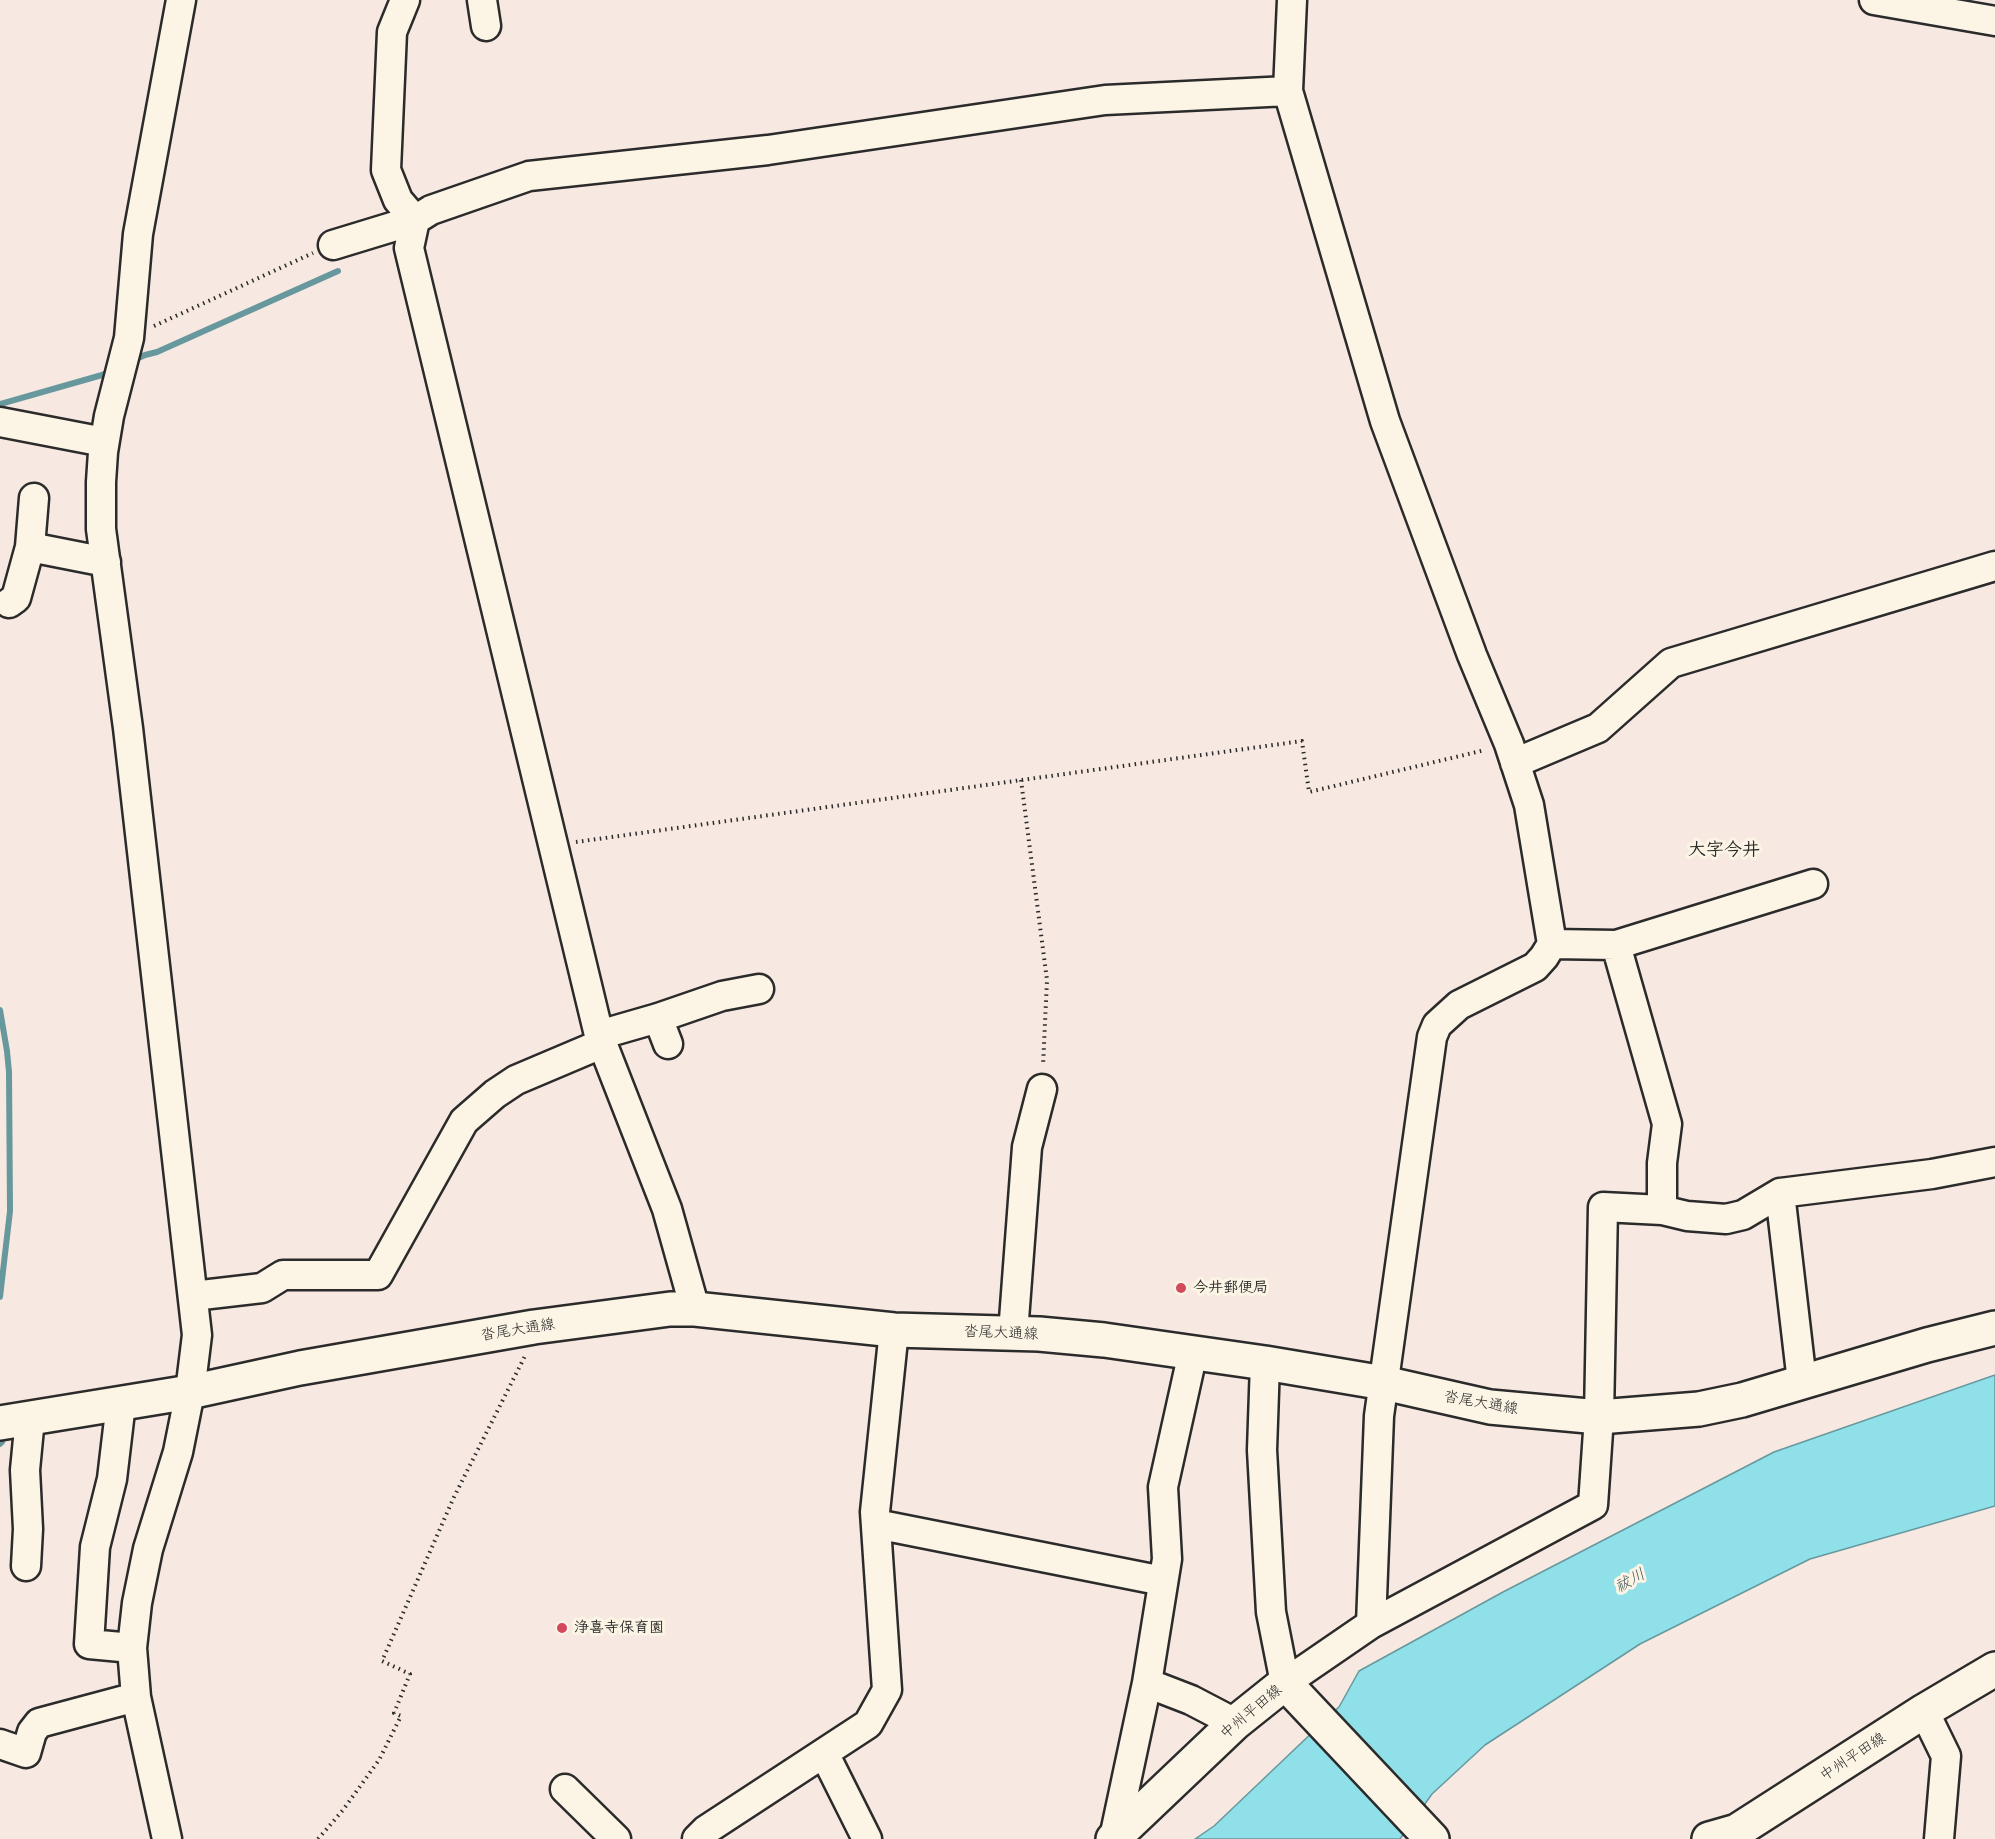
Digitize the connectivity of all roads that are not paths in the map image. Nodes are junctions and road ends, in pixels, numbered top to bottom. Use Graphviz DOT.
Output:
graph roads {
  1 [pos="181,0"];
  2 [pos="405,0"];
  3 [pos="1292,0"];
  4 [pos="1874,0"];
  5 [pos="1953,6"];
  6 [pos="1995,21"];
  7 [pos="1288,91"];
  8 [pos="415,220"];
  9 [pos="333,245"];
  10 [pos="0,422"];
  11 [pos="104,442"];
  12 [pos="34,498"];
  13 [pos="30,546"];
  14 [pos="106,562"];
  15 [pos="1995,566"];
  16 [pos="9,603"];
  17 [pos="1512,754"];
  18 [pos="1813,884"];
  19 [pos="1551,944"];
  20 [pos="1616,945"];
  21 [pos="759,989"];
  22 [pos="600,1040"];
  23 [pos="1042,1089"];
  24 [pos="1995,1162"];
  25 [pos="1780,1193"];
  26 [pos="1662,1210"];
  27 [pos="193,1296"];
  28 [pos="695,1309"];
  29 [pos="1995,1328"];
  30 [pos="894,1330"];
  31 [pos="1013,1334"];
  32 [pos="1193,1352"];
  33 [pos="1265,1363"];
  34 [pos="1802,1382"];
  35 [pos="1384,1383"];
  36 [pos="190,1392"];
  37 [pos="121,1403"];
  38 [pos="1599,1417"];
  39 [pos="15,1420"];
  40 [pos="876,1524"];
  41 [pos="26,1566"];
  42 [pos="1163,1581"];
  43 [pos="1371,1624"];
  44 [pos="132,1647"];
  45 [pos="1995,1669"];
  46 [pos="1147,1683"];
  47 [pos="1288,1687"];
  48 [pos="136,1697"];
  49 [pos="1924,1711"];
  50 [pos="1235,1723"];
  51 [pos="0,1744"];
  52 [pos="824,1752"];
  53 [pos="565,1789"];
  54 [pos="1429,1836"];
  55 [pos="1114,1838"];
  56 [pos="167,1839"];
  57 [pos="616,1839"];
  58 [pos="697,1839"];
  59 [pos="867,1839"];
  60 [pos="1708,1839"];
  61 [pos="1939,1839"];
  1 -- 11 [label="street"];
  2 -- 8 [label="street"];
  3 -- 7 [label="street"];
  4 -- 5 [label="street"];
  5 -- 6 [label="street"];
  7 -- 8 [label="street"];
  7 -- 17 [label="street"];
  8 -- 9 [label="street"];
  8 -- 22 [label="street"];
  10 -- 11 [label="street"];
  11 -- 14 [label="street"];
  12 -- 13 [label="street"];
  13 -- 14 [label="street"];
  13 -- 16 [label="street"];
  14 -- 27 [label="street"];
  15 -- 17 [label="street"];
  17 -- 19 [label="street"];
  18 -- 20 [label="street"];
  19 -- 20 [label="street"];
  19 -- 35 [label="street"];
  20 -- 26 [label="street"];
  21 -- 22 [label="street"];
  22 -- 27 [label="street"];
  22 -- 28 [label="street"];
  23 -- 31 [label="street"];
  24 -- 25 [label="street"];
  25 -- 26 [label="street"];
  25 -- 34 [label="street"];
  26 -- 38 [label="street"];
  27 -- 36 [label="street"];
  28 -- 30 [label="main road, 沓尾大通線"];
  28 -- 36 [label="main road, 沓尾大通線"];
  29 -- 34 [label="main road, 沓尾大通線"];
  30 -- 31 [label="main road, 沓尾大通線"];
  30 -- 40 [label="street"];
  31 -- 32 [label="main road, 沓尾大通線"];
  32 -- 33 [label="main road, 沓尾大通線"];
  32 -- 42 [label="street"];
  33 -- 35 [label="main road, 沓尾大通線"];
  33 -- 47 [label="street"];
  34 -- 38 [label="main road, 沓尾大通線"];
  35 -- 38 [label="main road, 沓尾大通線"];
  35 -- 43 [label="street"];
  36 -- 37 [label="main road, 沓尾大通線"];
  36 -- 44 [label="street"];
  37 -- 39 [label="main road, 沓尾大通線"];
  37 -- 44 [label="street"];
  38 -- 43 [label="street"];
  39 -- 41 [label="street"];
  40 -- 42 [label="street"];
  40 -- 52 [label="street"];
  42 -- 46 [label="street"];
  43 -- 47 [label="street"];
  44 -- 48 [label="street"];
  45 -- 49 [label="main road, 中州平田線"];
  46 -- 50 [label="street"];
  46 -- 55 [label="street"];
  47 -- 50 [label="main road, 中州平田線"];
  47 -- 54 [label="main road, 中州平田線"];
  48 -- 51 [label="street"];
  48 -- 56 [label="street"];
  49 -- 60 [label="main road, 中州平田線"];
  49 -- 61 [label="street"];
  50 -- 55 [label="main road, 中州平田線"];
  52 -- 58 [label="street"];
  52 -- 59 [label="street"];
  53 -- 57 [label="street"];
}
